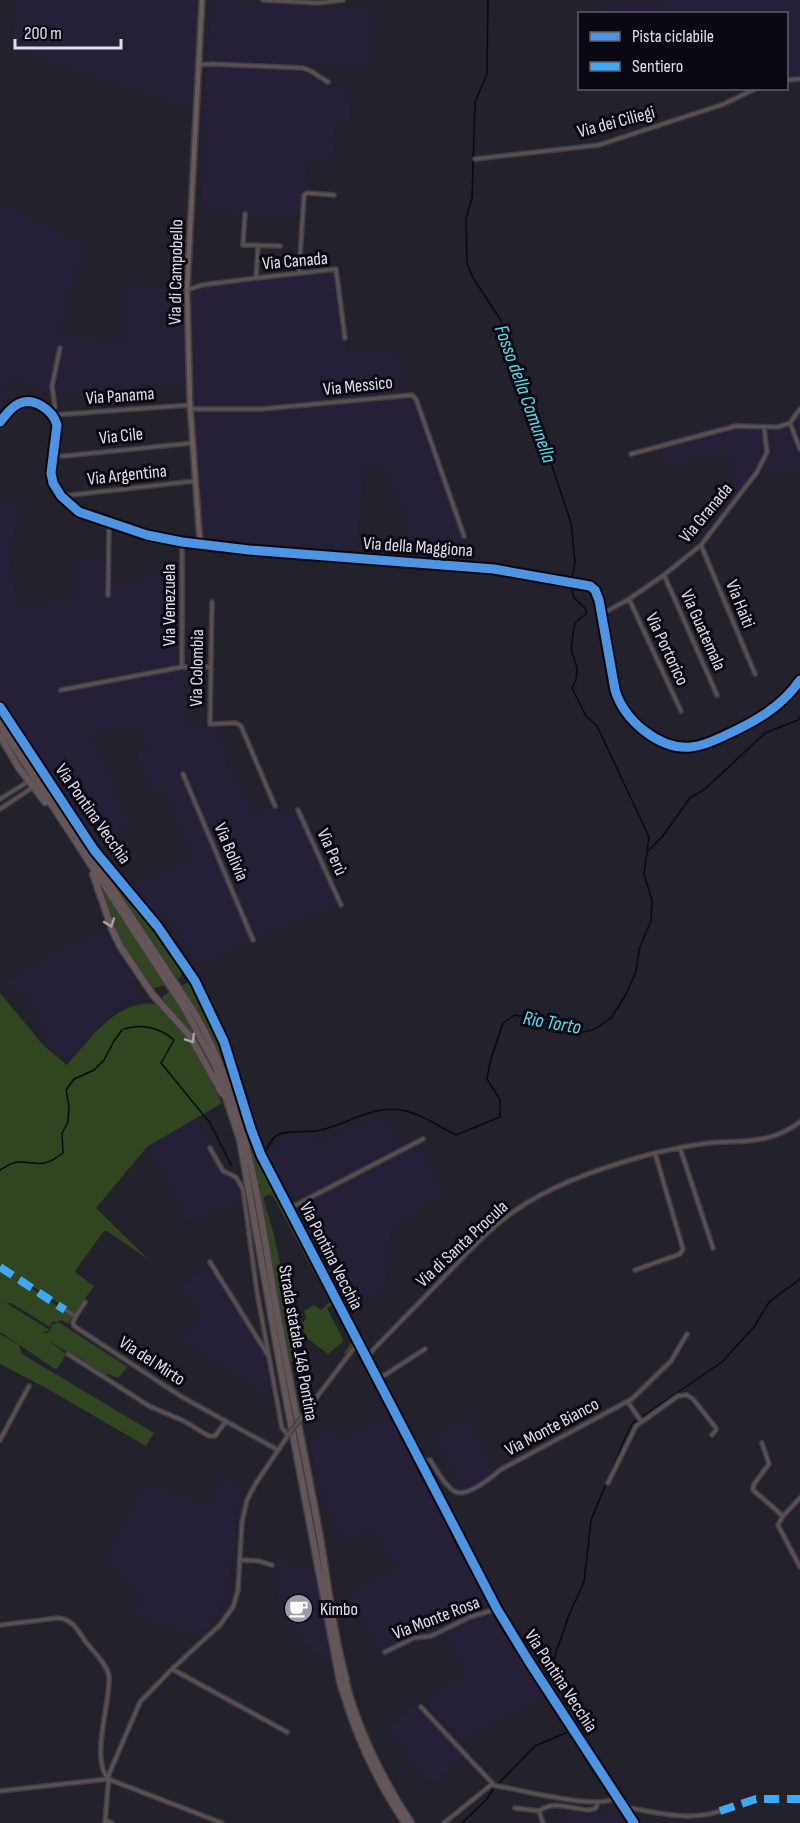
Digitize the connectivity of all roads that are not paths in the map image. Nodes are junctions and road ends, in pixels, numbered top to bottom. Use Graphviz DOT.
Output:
graph roads {
  1 [pos="202,0"];
  2 [pos="263,0"];
  3 [pos="343,0"];
  4 [pos="199,65"];
  5 [pos="327,82"];
  6 [pos="753,90"];
  7 [pos="475,159"];
  8 [pos="334,195"];
  9 [pos="245,214"];
  10 [pos="280,246"];
  11 [pos="258,247"];
  12 [pos="299,273"];
  13 [pos="255,278"];
  14 [pos="187,290"];
  15 [pos="345,338"];
  16 [pos="60,348"];
  17 [pos="191,407"];
  18 [pos="800,409"];
  19 [pos="52,414"];
  20 [pos="0,422"];
  21 [pos="790,423"];
  22 [pos="764,427"];
  23 [pos="193,443"];
  24 [pos="800,449"];
  25 [pos="631,454"];
  26 [pos="52,457"];
  27 [pos="195,481"];
  28 [pos="61,496"];
  29 [pos="109,523"];
  30 [pos="464,536"];
  31 [pos="182,542"];
  32 [pos="200,544"];
  33 [pos="701,545"];
  34 [pos="664,575"];
  35 [pos="108,595"];
  36 [pos="629,599"];
  37 [pos="212,602"];
  38 [pos="602,614"];
  39 [pos="182,667"];
  40 [pos="209,667"];
  41 [pos="754,674"];
  42 [pos="800,681"];
  43 [pos="61,690"];
  44 [pos="717,695"];
  45 [pos="0,707"];
  46 [pos="681,711"];
  47 [pos="0,717"];
  48 [pos="0,725"];
  49 [pos="0,736"];
  50 [pos="183,774"];
  51 [pos="27,781"];
  52 [pos="34,787"];
  53 [pos="21,795"];
  54 [pos="0,799"];
  55 [pos="275,806"];
  56 [pos="0,809"];
  57 [pos="298,810"];
  58 [pos="62,820"];
  59 [pos="80,849"];
  60 [pos="341,905"];
  61 [pos="253,940"];
  62 [pos="192,975"];
  63 [pos="170,980"];
  64 [pos="212,1051"];
  65 [pos="231,1108"];
  66 [pos="800,1122"];
  67 [pos="423,1139"];
  68 [pos="210,1148"];
  69 [pos="680,1148"];
  70 [pos="656,1153"];
  71 [pos="247,1156"];
  72 [pos="288,1209"];
  73 [pos="713,1248"];
  74 [pos="210,1262"];
  75 [pos="635,1270"];
  76 [pos="85,1302"];
  77 [pos="65,1310"];
  78 [pos="76,1316"];
  79 [pos="687,1334"];
  80 [pos="359,1345"];
  81 [pos="425,1349"];
  82 [pos="68,1354"];
  83 [pos="364,1355"];
  84 [pos="271,1359"];
  85 [pos="377,1380"];
  86 [pos="29,1386"];
  87 [pos="628,1402"];
  88 [pos="226,1421"];
  89 [pos="641,1421"];
  90 [pos="288,1434"];
  91 [pos="712,1435"];
  92 [pos="0,1440"];
  93 [pos="762,1443"];
  94 [pos="278,1450"];
  95 [pos="420,1462"];
  96 [pos="608,1483"];
  97 [pos="800,1498"];
  98 [pos="783,1516"];
  99 [pos="240,1560"];
  100 [pos="272,1565"];
  101 [pos="800,1567"];
  102 [pos="497,1610"];
  103 [pos="0,1625"];
  104 [pos="385,1652"];
  105 [pos="172,1669"];
  106 [pos="343,1683"];
  107 [pos="420,1707"];
  108 [pos="287,1732"];
  109 [pos="108,1779"];
  110 [pos="494,1785"];
  111 [pos="0,1791"];
  112 [pos="617,1797"];
  113 [pos="598,1802"];
  114 [pos="624,1807"];
  115 [pos="515,1808"];
  116 [pos="539,1811"];
  117 [pos="720,1811"];
  118 [pos="105,1822"];
  119 [pos="112,1823"];
  120 [pos="222,1823"];
  121 [pos="405,1823"];
  122 [pos="411,1823"];
  123 [pos="444,1823"];
  124 [pos="543,1823"];
  125 [pos="634,1823"];
  1 -- 4 [label="street, Via di Campobello"];
  2 -- 3 [label="street"];
  4 -- 5 [label="street"];
  4 -- 14 [label="street, Via di Campobello"];
  6 -- 7 [label="street, Via dei Ciliegi"];
  8 -- 12 [label="street"];
  9 -- 11 [label="street"];
  10 -- 11 [label="street"];
  11 -- 13 [label="street"];
  12 -- 13 [label="street, Via Canada"];
  12 -- 15 [label="street, Via Canada"];
  13 -- 14 [label="street, Via Canada"];
  14 -- 17 [label="street, Via di Campobello"];
  16 -- 19 [label="street"];
  17 -- 19 [label="street, Via Panama"];
  17 -- 23 [label="street, Via di Campobello"];
  17 -- 30 [label="street, Via Messico"];
  18 -- 21 [label="street"];
  19 -- 20 [label="street"];
  19 -- 26 [label="street"];
  21 -- 22 [label="street"];
  21 -- 24 [label="street"];
  22 -- 25 [label="street"];
  22 -- 33 [label="street, Via Granada"];
  23 -- 26 [label="street, Via Cile"];
  23 -- 27 [label="street, Via di Campobello"];
  26 -- 28 [label="street"];
  27 -- 28 [label="street, Via Argentina"];
  27 -- 32 [label="street, Via di Campobello"];
  28 -- 29 [label="street, Via della Maggiona"];
  29 -- 31 [label="street, Via della Maggiona"];
  29 -- 35 [label="street"];
  31 -- 32 [label="street, Via della Maggiona"];
  31 -- 39 [label="street, Via Venezuela"];
  32 -- 38 [label="street, Via della Maggiona"];
  33 -- 34 [label="street, Via Granada"];
  33 -- 41 [label="street, Via Haiti"];
  34 -- 36 [label="street, Via Granada"];
  34 -- 44 [label="street, Via Guatemala"];
  36 -- 38 [label="street, Via Granada"];
  36 -- 46 [label="street, Via Portorico"];
  37 -- 40 [label="street, Via Colombia"];
  38 -- 42 [label="street, Via della Maggiona"];
  39 -- 40 [label="street, Via Venezuela"];
  39 -- 43 [label="street, Via Venezuela"];
  40 -- 55 [label="street, Via Colombia"];
  45 -- 62 [label="street, Via Pontina Vecchia"];
  47 -- 63 [label="highway"];
  48 -- 58 [label="highway"];
  49 -- 51 [label="highway"];
  50 -- 61 [label="street, Via Bolivia"];
  51 -- 52 [label="highway"];
  51 -- 53 [label="street"];
  51 -- 54 [label="street"];
  52 -- 53 [label="street"];
  52 -- 58 [label="highway"];
  53 -- 56 [label="street"];
  57 -- 60 [label="street, Via Perù"];
  58 -- 59 [label="highway"];
  59 -- 63 [label="highway"];
  59 -- 65 [label="highway, one-way"];
  62 -- 72 [label="street, Via Pontina Vecchia"];
  63 -- 64 [label="highway"];
  64 -- 65 [label="highway, Strada statale 148 Pontina"];
  64 -- 71 [label="highway, Strada statale 148 Pontina"];
  65 -- 71 [label="highway, Strada statale 148 Pontina"];
  66 -- 69 [label="street, Via di Santa Procula"];
  67 -- 72 [label="street"];
  68 -- 84 [label="street"];
  69 -- 70 [label="street, Via di Santa Procula"];
  69 -- 73 [label="street"];
  70 -- 75 [label="street"];
  70 -- 83 [label="street, Via di Santa Procula"];
  71 -- 106 [label="highway, Strada statale 148 Pontina"];
  72 -- 80 [label="street, Via Pontina Vecchia"];
  74 -- 84 [label="street"];
  76 -- 78 [label="street"];
  77 -- 78 [label="street"];
  78 -- 88 [label="street, Via del Mirto"];
  79 -- 87 [label="street, Via Monte Bianco"];
  80 -- 83 [label="street, Via Pontina Vecchia"];
  80 -- 90 [label="street, bridge"];
  81 -- 85 [label="street"];
  82 -- 88 [label="street, Via del Mirto"];
  83 -- 85 [label="street, Via Pontina Vecchia"];
  84 -- 90 [label="street"];
  85 -- 95 [label="street, Via Pontina Vecchia"];
  86 -- 92 [label="street"];
  87 -- 89 [label="street"];
  87 -- 95 [label="street, Via Monte Bianco"];
  88 -- 94 [label="street, Via del Mirto"];
  89 -- 91 [label="street"];
  89 -- 96 [label="street"];
  90 -- 94 [label="street"];
  93 -- 98 [label="street"];
  94 -- 99 [label="street"];
  95 -- 102 [label="street, Via Pontina Vecchia"];
  97 -- 98 [label="street"];
  98 -- 101 [label="street"];
  99 -- 100 [label="street"];
  99 -- 105 [label="street"];
  102 -- 104 [label="street, Via Monte Rosa"];
  102 -- 112 [label="street, Via Pontina Vecchia"];
  103 -- 109 [label="street"];
  105 -- 108 [label="street"];
  105 -- 109 [label="street"];
  106 -- 121 [label="highway"];
  106 -- 122 [label="highway"];
  107 -- 110 [label="street"];
  109 -- 111 [label="street"];
  109 -- 118 [label="street"];
  109 -- 120 [label="street"];
  110 -- 113 [label="street"];
  110 -- 123 [label="street"];
  112 -- 113 [label="street"];
  112 -- 114 [label="street, Via Pontina Vecchia"];
  113 -- 116 [label="street"];
  114 -- 117 [label="street"];
  114 -- 125 [label="street, Via Pontina Vecchia"];
  115 -- 116 [label="street"];
  116 -- 124 [label="street"];
  118 -- 119 [label="street"];
}
